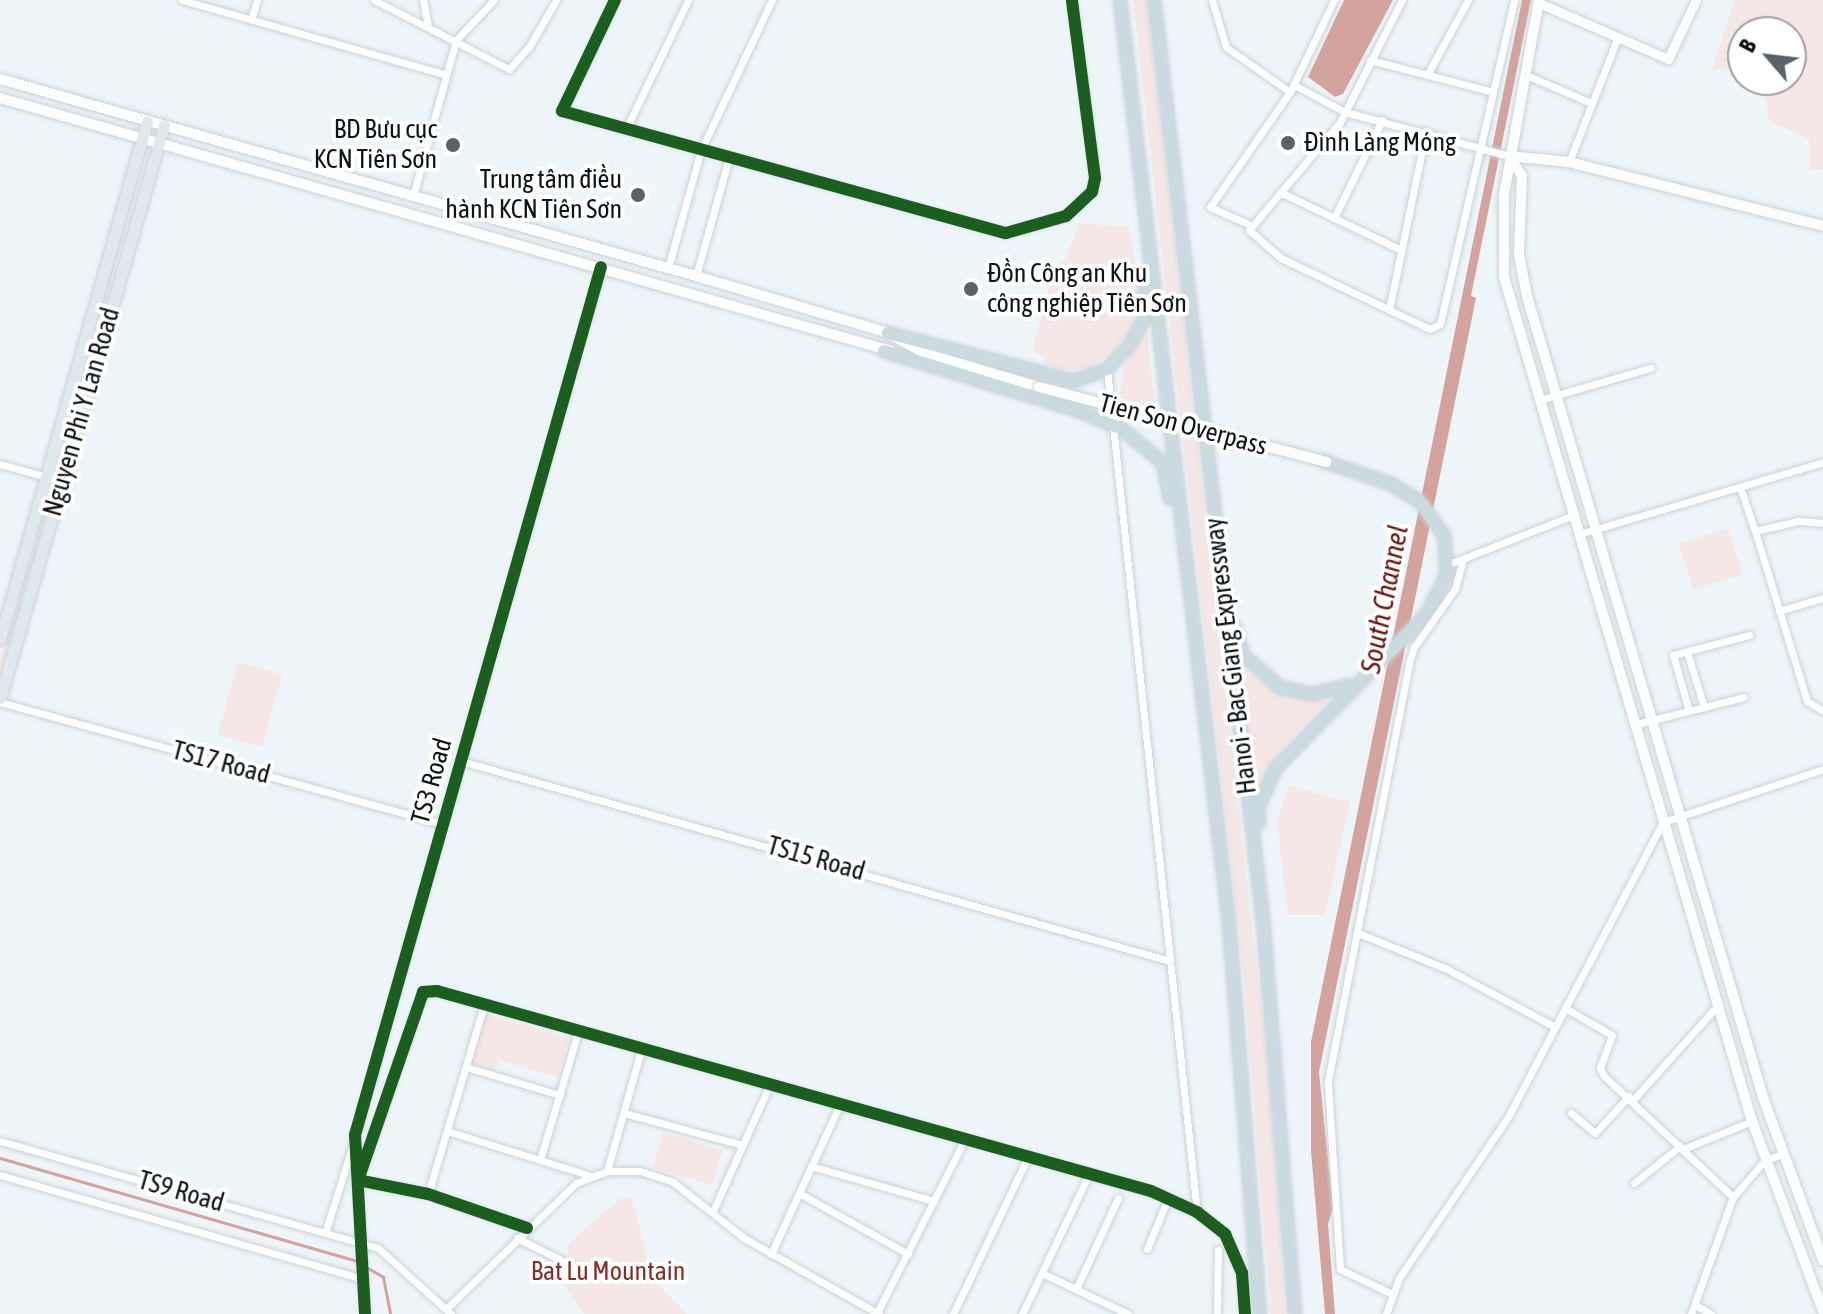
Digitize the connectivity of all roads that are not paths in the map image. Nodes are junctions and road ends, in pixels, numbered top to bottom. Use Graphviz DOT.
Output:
graph roads {
  1 [pos="182,0"];
  2 [pos="257,0"];
  3 [pos="374,0"];
  4 [pos="423,0"];
  5 [pos="494,0"];
  6 [pos="556,0"];
  7 [pos="615,0"];
  8 [pos="688,0"];
  9 [pos="772,0"];
  10 [pos="1072,0"];
  11 [pos="1120,0"];
  12 [pos="1154,0"];
  13 [pos="1212,0"];
  14 [pos="1334,0"];
  15 [pos="1402,0"];
  16 [pos="1468,0"];
  17 [pos="1514,0"];
  18 [pos="1696,0"];
  19 [pos="192,2"];
  20 [pos="1539,2"];
  21 [pos="251,20"];
  22 [pos="428,26"];
  23 [pos="1618,37"];
  24 [pos="456,40"];
  25 [pos="1126,55"];
  26 [pos="1370,60"];
  27 [pos="1524,74"];
  28 [pos="447,75"];
  29 [pos="1427,75"];
  30 [pos="0,79"];
  31 [pos="1292,88"];
  32 [pos="1490,91"];
  33 [pos="0,98"];
  34 [pos="1591,103"];
  35 [pos="1345,112"];
  36 [pos="1382,120"];
  37 [pos="147,121"];
  38 [pos="164,125"];
  39 [pos="626,129"];
  40 [pos="1426,131"];
  41 [pos="142,140"];
  42 [pos="159,145"];
  43 [pos="1483,148"];
  44 [pos="701,150"];
  45 [pos="1509,156"];
  46 [pos="729,158"];
  47 [pos="1569,162"];
  48 [pos="1280,192"];
  49 [pos="413,196"];
  50 [pos="1334,218"];
  51 [pos="1250,225"];
  52 [pos="1823,226"];
  53 [pos="605,250"];
  54 [pos="1401,250"];
  55 [pos="601,267"];
  56 [pos="668,268"];
  57 [pos="696,276"];
  58 [pos="1389,310"];
  59 [pos="888,333"];
  60 [pos="884,351"];
  61 [pos="924,353"];
  62 [pos="1650,368"];
  63 [pos="1107,369"];
  64 [pos="1559,395"];
  65 [pos="1540,400"];
  66 [pos="1201,403"];
  67 [pos="1114,426"];
  68 [pos="1326,462"];
  69 [pos="1823,462"];
  70 [pos="0,464"];
  71 [pos="46,476"];
  72 [pos="62,481"];
  73 [pos="1740,487"];
  74 [pos="1573,515"];
  75 [pos="1823,523"];
  76 [pos="1596,528"];
  77 [pos="1755,531"];
  78 [pos="1579,534"];
  79 [pos="1463,559"];
  80 [pos="1447,565"];
  81 [pos="1823,598"];
  82 [pos="1779,611"];
  83 [pos="1749,635"];
  84 [pos="0,639"];
  85 [pos="1687,652"];
  86 [pos="1352,685"];
  87 [pos="1744,697"];
  88 [pos="0,700"];
  89 [pos="1704,707"];
  90 [pos="1689,711"];
  91 [pos="1823,711"];
  92 [pos="1648,721"];
  93 [pos="1633,725"];
  94 [pos="461,761"];
  95 [pos="1823,769"];
  96 [pos="1679,816"];
  97 [pos="1663,822"];
  98 [pos="442,824"];
  99 [pos="1229,923"];
  100 [pos="1358,933"];
  101 [pos="1170,961"];
  102 [pos="484,1005"];
  103 [pos="1717,1006"];
  104 [pos="1565,1008"];
  105 [pos="1555,1027"];
  106 [pos="578,1032"];
  107 [pos="641,1050"];
  108 [pos="466,1067"];
  109 [pos="769,1086"];
  110 [pos="560,1095"];
  111 [pos="1631,1098"];
  112 [pos="839,1106"];
  113 [pos="1279,1108"];
  114 [pos="624,1113"];
  115 [pos="1571,1113"];
  116 [pos="1752,1121"];
  117 [pos="447,1131"];
  118 [pos="355,1135"];
  119 [pos="0,1141"];
  120 [pos="964,1141"];
  121 [pos="743,1145"];
  122 [pos="1682,1147"];
  123 [pos="1782,1154"];
  124 [pos="1027,1159"];
  125 [pos="540,1160"];
  126 [pos="1765,1160"];
  127 [pos="811,1166"];
  128 [pos="607,1171"];
  129 [pos="0,1175"];
  130 [pos="588,1175"];
  131 [pos="1088,1176"];
  132 [pos="358,1180"];
  133 [pos="1634,1183"];
  134 [pos="799,1193"];
  135 [pos="428,1194"];
  136 [pos="1733,1197"];
  137 [pos="1118,1198"];
  138 [pos="1168,1198"];
  139 [pos="934,1201"];
  140 [pos="714,1209"];
  141 [pos="1197,1212"];
  142 [pos="527,1228"];
  143 [pos="325,1233"];
  144 [pos="517,1238"];
  145 [pos="361,1244"];
  146 [pos="1147,1249"];
  147 [pos="1218,1250"];
  148 [pos="771,1254"];
  149 [pos="908,1254"];
  150 [pos="1823,1260"];
  151 [pos="573,1266"];
  152 [pos="1042,1273"];
  153 [pos="363,1279"];
  154 [pos="1076,1289"];
  155 [pos="1392,1294"];
  156 [pos="1695,1305"];
  157 [pos="449,1311"];
  158 [pos="1116,1311"];
  159 [pos="1822,1312"];
  160 [pos="365,1314"];
  161 [pos="878,1314"];
  162 [pos="953,1314"];
  163 [pos="1022,1314"];
  164 [pos="1128,1314"];
  165 [pos="1217,1314"];
  166 [pos="1245,1314"];
  167 [pos="1260,1314"];
  168 [pos="1295,1314"];
  169 [pos="1386,1314"];
  170 [pos="1691,1314"];
  171 [pos="1711,1314"];
  1 -- 19 [label="street"];
  2 -- 21 [label="street"];
  3 -- 22 [label="street"];
  4 -- 22 [label="street"];
  5 -- 24 [label="street"];
  6 -- 24 [label="street"];
  7 -- 39 [label="street"];
  8 -- 39 [label="street"];
  9 -- 44 [label="street"];
  10 -- 46 [label="street"];
  11 -- 25 [label="highway, Hanoi - Bac Giang Expressway"];
  12 -- 66 [label="highway, Hanoi - Bac Giang Expressway"];
  13 -- 31 [label="street"];
  14 -- 31 [label="street"];
  15 -- 26 [label="street"];
  16 -- 29 [label="street"];
  17 -- 32 [label="street"];
  18 -- 23 [label="street"];
  19 -- 21 [label="street"];
  20 -- 23 [label="street"];
  20 -- 27 [label="main road"];
  21 -- 28 [label="street"];
  22 -- 24 [label="street"];
  23 -- 34 [label="street"];
  24 -- 28 [label="street"];
  25 -- 63 [label="highway"];
  25 -- 99 [label="highway, Hanoi - Bac Giang Expressway"];
  26 -- 29 [label="street"];
  26 -- 35 [label="street"];
  27 -- 34 [label="street"];
  27 -- 45 [label="main road"];
  28 -- 49 [label="street"];
  29 -- 32 [label="street"];
  30 -- 37 [label="main road"];
  31 -- 35 [label="street"];
  31 -- 51 [label="street"];
  32 -- 43 [label="street"];
  33 -- 41 [label="main road"];
  34 -- 47 [label="street"];
  35 -- 36 [label="street"];
  35 -- 48 [label="street"];
  36 -- 40 [label="street"];
  36 -- 50 [label="street"];
  37 -- 38 [label="main road"];
  37 -- 41 [label="main road, Nguyen Phi Y Lan Road"];
  38 -- 42 [label="main road, Nguyen Phi Y Lan Road"];
  38 -- 49 [label="main road"];
  39 -- 44 [label="street"];
  40 -- 43 [label="street"];
  40 -- 54 [label="street"];
  41 -- 42 [label="main road"];
  41 -- 71 [label="main road, Nguyen Phi Y Lan Road"];
  42 -- 55 [label="main road"];
  42 -- 72 [label="main road, Nguyen Phi Y Lan Road"];
  43 -- 45 [label="street"];
  43 -- 58 [label="street"];
  44 -- 46 [label="street"];
  44 -- 56 [label="street"];
  45 -- 47 [label="main road"];
  45 -- 64 [label="main road"];
  45 -- 65 [label="main road"];
  46 -- 57 [label="street"];
  47 -- 52 [label="main road"];
  48 -- 50 [label="street"];
  48 -- 51 [label="street"];
  49 -- 53 [label="main road"];
  50 -- 54 [label="street"];
  51 -- 58 [label="street"];
  53 -- 55 [label="main road"];
  53 -- 56 [label="main road"];
  54 -- 58 [label="street"];
  55 -- 60 [label="main road"];
  55 -- 94 [label="street, TS3 Road"];
  56 -- 57 [label="main road"];
  57 -- 59 [label="main road"];
  59 -- 61 [label="main road"];
  59 -- 63 [label="highway"];
  60 -- 61 [label="main road"];
  60 -- 67 [label="highway"];
  61 -- 68 [label="main road, Tien Son Overpass, bridge"];
  62 -- 64 [label="street"];
  63 -- 67 [label="street"];
  64 -- 65 [label="street"];
  64 -- 76 [label="main road"];
  65 -- 74 [label="main road"];
  66 -- 86 [label="highway"];
  66 -- 113 [label="highway, Hanoi - Bac Giang Expressway"];
  67 -- 99 [label="highway"];
  67 -- 101 [label="street"];
  68 -- 80 [label="highway"];
  69 -- 73 [label="street"];
  70 -- 71 [label="street"];
  71 -- 72 [label="street"];
  71 -- 84 [label="main road, Nguyen Phi Y Lan Road"];
  72 -- 88 [label="main road, Nguyen Phi Y Lan Road"];
  73 -- 76 [label="street"];
  73 -- 77 [label="street"];
  74 -- 78 [label="main road"];
  74 -- 79 [label="street"];
  75 -- 77 [label="street"];
  76 -- 78 [label="street"];
  76 -- 92 [label="main road"];
  77 -- 82 [label="street"];
  78 -- 93 [label="main road"];
  79 -- 80 [label="street"];
  79 -- 100 [label="street"];
  80 -- 86 [label="highway"];
  81 -- 82 [label="street"];
  82 -- 91 [label="street"];
  83 -- 85 [label="street"];
  85 -- 89 [label="street"];
  85 -- 90 [label="street"];
  86 -- 113 [label="highway"];
  87 -- 89 [label="street"];
  88 -- 98 [label="street, TS17 Road"];
  89 -- 90 [label="street"];
  90 -- 92 [label="street"];
  92 -- 93 [label="street"];
  92 -- 96 [label="main road"];
  93 -- 97 [label="main road"];
  94 -- 98 [label="street, TS3 Road"];
  94 -- 101 [label="street, TS15 Road"];
  95 -- 96 [label="street"];
  96 -- 97 [label="street"];
  96 -- 123 [label="main road"];
  97 -- 103 [label="main road"];
  97 -- 104 [label="street"];
  98 -- 118 [label="street, TS3 Road"];
  99 -- 167 [label="highway, Hanoi - Bac Giang Expressway"];
  100 -- 105 [label="street"];
  100 -- 155 [label="street"];
  101 -- 141 [label="street"];
  102 -- 106 [label="street"];
  102 -- 108 [label="street"];
  102 -- 132 [label="street"];
  103 -- 111 [label="street"];
  103 -- 116 [label="main road"];
  104 -- 105 [label="street"];
  104 -- 111 [label="street"];
  105 -- 155 [label="street"];
  106 -- 107 [label="street"];
  106 -- 110 [label="street"];
  107 -- 109 [label="street"];
  107 -- 114 [label="street"];
  108 -- 110 [label="street"];
  108 -- 117 [label="street"];
  109 -- 112 [label="street"];
  109 -- 121 [label="street"];
  110 -- 125 [label="street"];
  111 -- 115 [label="street"];
  111 -- 122 [label="street"];
  112 -- 120 [label="street"];
  112 -- 127 [label="street"];
  113 -- 168 [label="highway, Hanoi - Bac Giang Expressway"];
  114 -- 121 [label="street"];
  114 -- 128 [label="street"];
  116 -- 122 [label="street"];
  116 -- 126 [label="main road"];
  117 -- 125 [label="street"];
  117 -- 135 [label="street"];
  118 -- 132 [label="street, TS3 Road"];
  118 -- 143 [label="street"];
  119 -- 143 [label="street, TS9 Road"];
  120 -- 124 [label="street"];
  120 -- 139 [label="street"];
  121 -- 140 [label="street"];
  122 -- 133 [label="street"];
  122 -- 136 [label="street"];
  123 -- 126 [label="street"];
  123 -- 150 [label="main road"];
  124 -- 131 [label="street"];
  124 -- 162 [label="street"];
  125 -- 130 [label="street"];
  126 -- 136 [label="street"];
  126 -- 159 [label="main road"];
  127 -- 134 [label="street"];
  127 -- 139 [label="street"];
  128 -- 130 [label="street"];
  128 -- 140 [label="street"];
  129 -- 153 [label="street"];
  130 -- 142 [label="street"];
  131 -- 138 [label="street"];
  131 -- 152 [label="street"];
  132 -- 135 [label="street"];
  132 -- 145 [label="street, TS3 Road"];
  134 -- 148 [label="street"];
  134 -- 149 [label="street"];
  135 -- 142 [label="street"];
  136 -- 156 [label="street"];
  137 -- 154 [label="street"];
  138 -- 141 [label="street"];
  138 -- 146 [label="street"];
  139 -- 149 [label="street"];
  140 -- 148 [label="street"];
  141 -- 166 [label="street"];
  142 -- 144 [label="street"];
  143 -- 145 [label="street, TS9 Road"];
  144 -- 151 [label="street"];
  144 -- 157 [label="street"];
  145 -- 153 [label="street, TS3 Road"];
  145 -- 157 [label="street, TS9 Road"];
  147 -- 165 [label="street"];
  148 -- 161 [label="street"];
  149 -- 161 [label="street"];
  152 -- 154 [label="street"];
  152 -- 163 [label="street"];
  153 -- 160 [label="street, TS3 Road"];
  154 -- 158 [label="street"];
  155 -- 169 [label="street"];
  156 -- 170 [label="street"];
  156 -- 171 [label="street"];
  158 -- 164 [label="street"];
}
